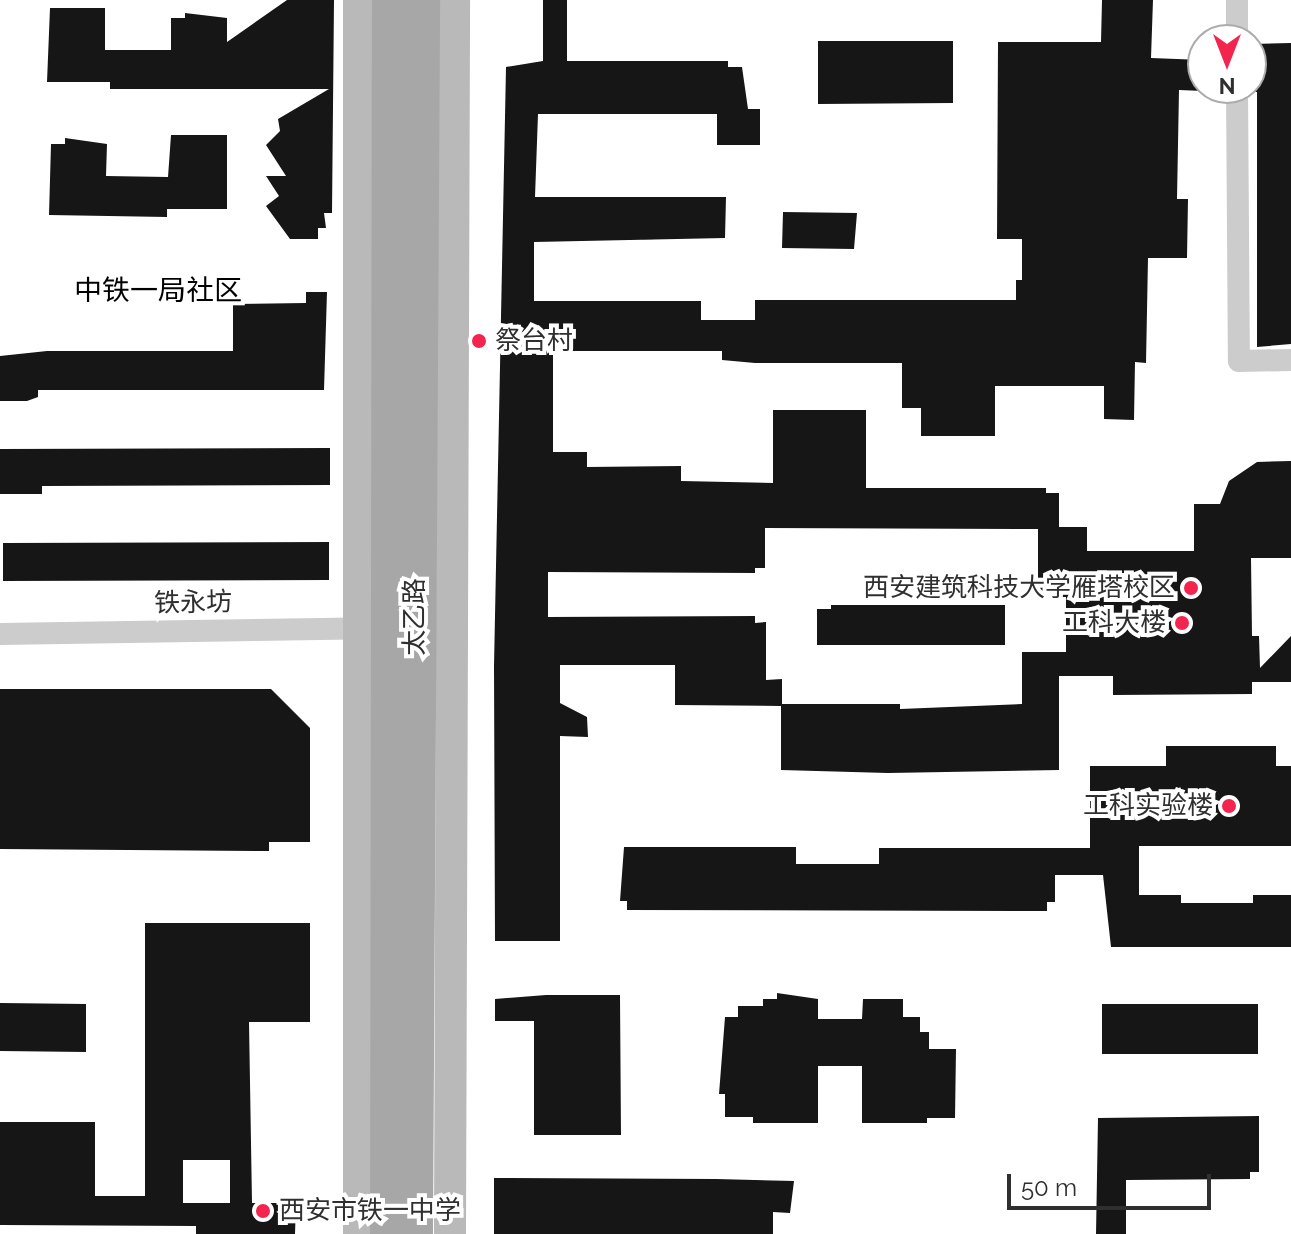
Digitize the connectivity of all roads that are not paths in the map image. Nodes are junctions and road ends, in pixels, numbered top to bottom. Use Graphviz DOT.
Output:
graph roads {
  1 [pos="359,0"];
  2 [pos="390,0"];
  3 [pos="422,0"];
  4 [pos="454,0"];
  5 [pos="1237,0"];
  6 [pos="1237,24"];
  7 [pos="1237,104"];
  8 [pos="1291,360"];
  9 [pos="374,628"];
  10 [pos="0,634"];
  11 [pos="359,1234"];
  12 [pos="388,1234"];
  13 [pos="415,1234"];
  14 [pos="450,1234"];
  1 -- 9 [label="main road"];
  2 -- 9 [label="main road, 太乙路"];
  3 -- 13 [label="main road, 太乙路"];
  4 -- 14 [label="main road"];
  5 -- 6 [label="street"];
  7 -- 8 [label="street"];
  9 -- 10 [label="street, 铁永坊"];
  9 -- 11 [label="main road"];
  9 -- 12 [label="main road, 太乙路"];
}
